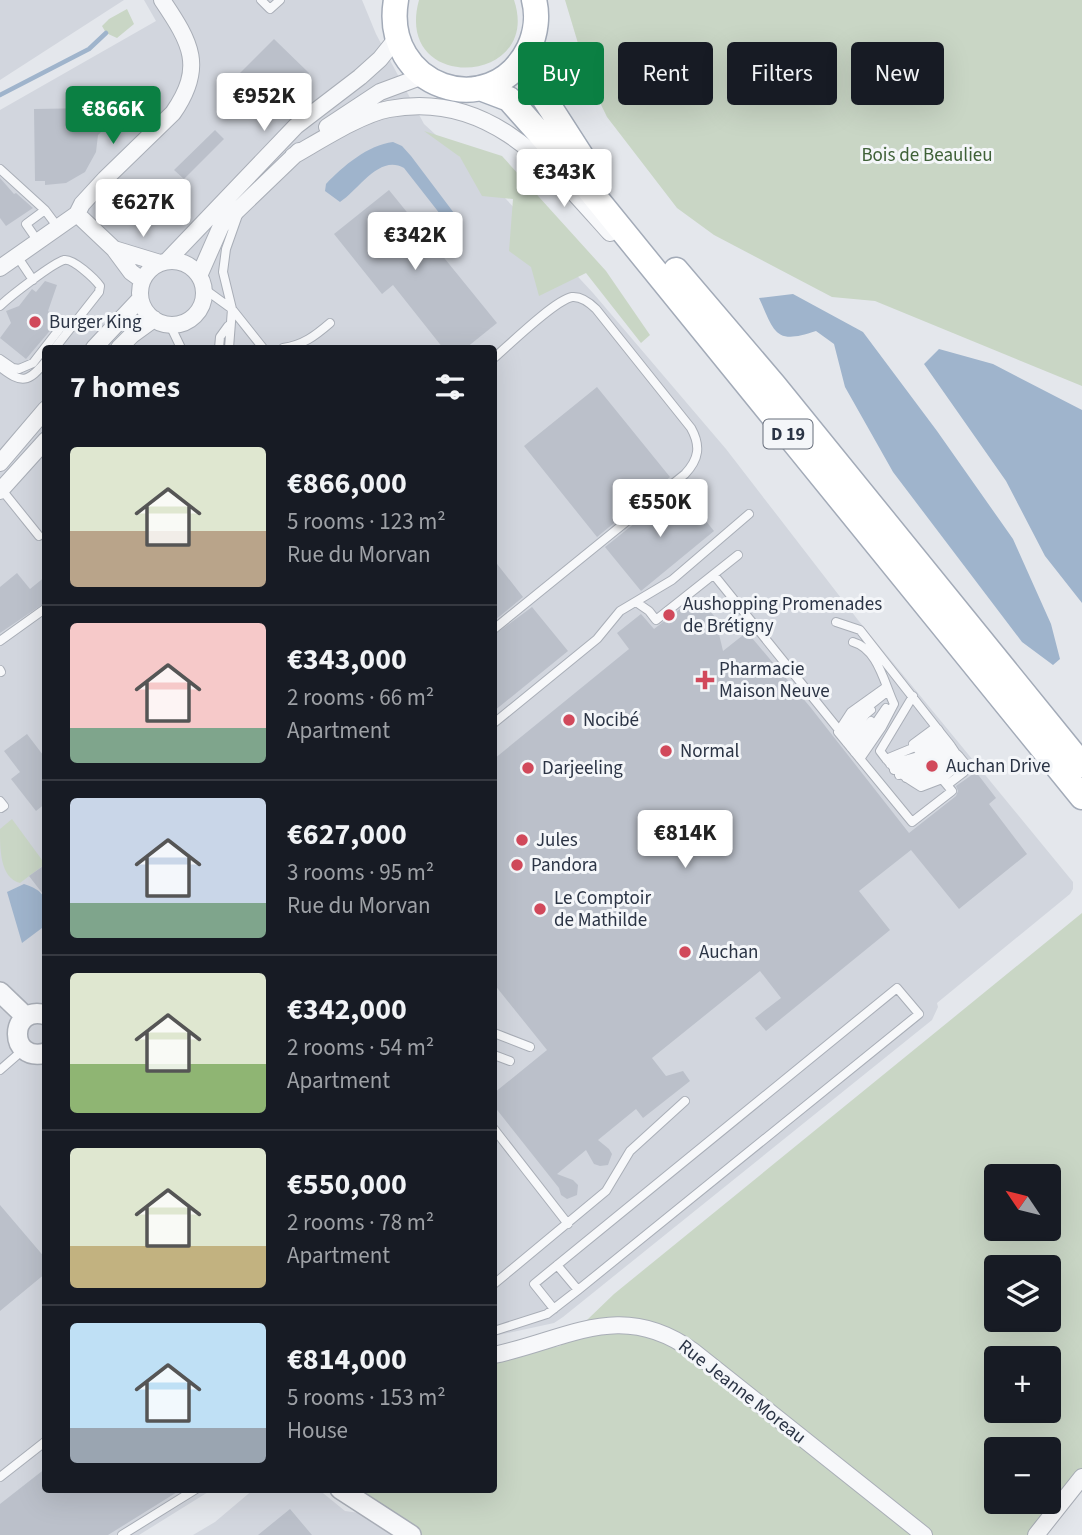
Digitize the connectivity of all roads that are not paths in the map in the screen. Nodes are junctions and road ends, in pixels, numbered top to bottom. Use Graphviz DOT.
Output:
graph roads {
  1 [pos="162,0"];
  2 [pos="261,0"];
  3 [pos="280,0"];
  4 [pos="396,0"];
  5 [pos="534,0"];
  6 [pos="397,39"];
  7 [pos="532,42"];
  8 [pos="518,65"];
  9 [pos="423,76"];
  10 [pos="480,88"];
  11 [pos="549,105"];
  12 [pos="293,156"];
  13 [pos="0,169"];
  14 [pos="244,203"];
  15 [pos="45,210"];
  16 [pos="77,214"];
  17 [pos="57,226"];
  18 [pos="37,240"];
  19 [pos="114,249"];
  20 [pos="16,256"];
  21 [pos="163,262"];
  22 [pos="0,268"];
  23 [pos="33,280"];
  24 [pos="142,280"];
  25 [pos="201,282"];
  26 [pos="140,299"];
  27 [pos="2,306"];
  28 [pos="232,309"];
  29 [pos="79,318"];
  30 [pos="154,319"];
  31 [pos="330,323"];
  32 [pos="230,324"];
  33 [pos="170,325"];
  34 [pos="47,345"];
  35 [pos="57,345"];
  36 [pos="97,345"];
  37 [pos="122,345"];
  38 [pos="180,345"];
  39 [pos="219,345"];
  40 [pos="229,345"];
  41 [pos="261,345"];
  42 [pos="300,345"];
  43 [pos="42,351"];
  44 [pos="497,355"];
  45 [pos="0,359"];
  46 [pos="42,366"];
  47 [pos="0,367"];
  48 [pos="42,415"];
  49 [pos="779,422"];
  50 [pos="42,445"];
  51 [pos="0,463"];
  52 [pos="1,491"];
  53 [pos="749,514"];
  54 [pos="39,536"];
  55 [pos="738,555"];
  56 [pos="714,575"];
  57 [pos="636,602"];
  58 [pos="42,609"];
  59 [pos="836,622"];
  60 [pos="497,627"];
  61 [pos="0,641"];
  62 [pos="853,642"];
  63 [pos="889,694"];
  64 [pos="913,696"];
  65 [pos="497,721"];
  66 [pos="949,744"];
  67 [pos="849,745"];
  68 [pos="930,765"];
  69 [pos="1082,765"];
  70 [pos="898,771"];
  71 [pos="1082,797"];
  72 [pos="0,992"];
  73 [pos="42,1014"];
  74 [pos="25,1016"];
  75 [pos="497,1034"];
  76 [pos="530,1047"];
  77 [pos="23,1050"];
  78 [pos="42,1054"];
  79 [pos="497,1056"];
  80 [pos="510,1061"];
  81 [pos="0,1070"];
  82 [pos="685,1101"];
  83 [pos="497,1133"];
  84 [pos="568,1224"];
  85 [pos="557,1265"];
  86 [pos="497,1282"];
  87 [pos="578,1290"];
  88 [pos="554,1309"];
  89 [pos="497,1330"];
  90 [pos="497,1354"];
  91 [pos="42,1446"];
  92 [pos="0,1477"];
  93 [pos="1082,1477"];
  94 [pos="190,1493"];
  95 [pos="346,1493"];
  96 [pos="359,1493"];
  97 [pos="381,1516"];
  98 [pos="122,1535"];
  99 [pos="411,1535"];
  100 [pos="924,1535"];
  101 [pos="1036,1535"];
  1 -- 16 [label="street"];
  2 -- 3 [label="lane"];
  4 -- 6 [label="main road"];
  5 -- 7 [label="main road"];
  6 -- 9 [label="main road"];
  6 -- 21 [label="street"];
  8 -- 10 [label="main road"];
  9 -- 10 [label="main road"];
  9 -- 12 [label="street"];
  10 -- 49 [label="main road, D 19"];
  11 -- 69 [label="main road, D 19"];
  12 -- 14 [label="street"];
  12 -- 49 [label="street"];
  13 -- 15 [label="lane"];
  14 -- 25 [label="street"];
  14 -- 28 [label="lane"];
  15 -- 17 [label="lane"];
  15 -- 18 [label="lane"];
  16 -- 17 [label="street"];
  16 -- 19 [label="street"];
  17 -- 18 [label="street"];
  18 -- 20 [label="street"];
  19 -- 21 [label="street"];
  19 -- 24 [label="street"];
  20 -- 22 [label="street"];
  20 -- 23 [label="lane"];
  21 -- 24 [label="street"];
  21 -- 25 [label="street"];
  23 -- 27 [label="lane"];
  23 -- 29 [label="lane"];
  24 -- 26 [label="street"];
  25 -- 28 [label="lane"];
  25 -- 33 [label="street"];
  26 -- 30 [label="street"];
  26 -- 36 [label="street"];
  28 -- 32 [label="lane"];
  28 -- 41 [label="lane"];
  29 -- 34 [label="lane"];
  29 -- 35 [label="lane"];
  30 -- 33 [label="street"];
  30 -- 37 [label="street"];
  31 -- 42 [label="lane"];
  32 -- 39 [label="lane"];
  32 -- 40 [label="lane"];
  33 -- 38 [label="lane"];
  43 -- 45 [label="lane"];
  44 -- 60 [label="lane"];
  46 -- 47 [label="lane"];
  48 -- 51 [label="street"];
  49 -- 71 [label="main road, D 19"];
  50 -- 52 [label="street"];
  52 -- 54 [label="lane"];
  53 -- 57 [label="lane"];
  55 -- 56 [label="lane"];
  56 -- 57 [label="lane"];
  56 -- 67 [label="lane"];
  57 -- 65 [label="lane"];
  58 -- 61 [label="lane"];
  59 -- 64 [label="lane"];
  62 -- 63 [label="lane"];
  63 -- 67 [label="lane"];
  63 -- 67 [label="lane"];
  63 -- 67 [label="lane"];
  64 -- 66 [label="lane"];
  64 -- 70 [label="lane"];
  66 -- 68 [label="lane"];
  66 -- 68 [label="lane"];
  66 -- 68 [label="lane"];
  66 -- 68 [label="lane"];
  67 -- 68 [label="lane"];
  68 -- 70 [label="lane"];
  68 -- 70 [label="lane"];
  68 -- 70 [label="lane"];
  68 -- 70 [label="lane"];
  72 -- 74 [label="street"];
  73 -- 74 [label="street"];
  74 -- 77 [label="street"];
  75 -- 76 [label="lane"];
  77 -- 78 [label="street"];
  77 -- 81 [label="lane"];
  79 -- 80 [label="lane"];
  82 -- 84 [label="lane"];
  83 -- 84 [label="lane"];
  84 -- 86 [label="lane"];
  85 -- 87 [label="lane"];
  85 -- 87 [label="lane"];
  85 -- 88 [label="lane"];
  87 -- 88 [label="lane"];
  88 -- 89 [label="lane"];
  90 -- 100 [label="street, Rue Jeanne Moreau"];
  91 -- 92 [label="lane"];
  93 -- 101 [label="street"];
  94 -- 98 [label="lane"];
  95 -- 97 [label="street"];
  96 -- 97 [label="street"];
  97 -- 99 [label="street"];
}
